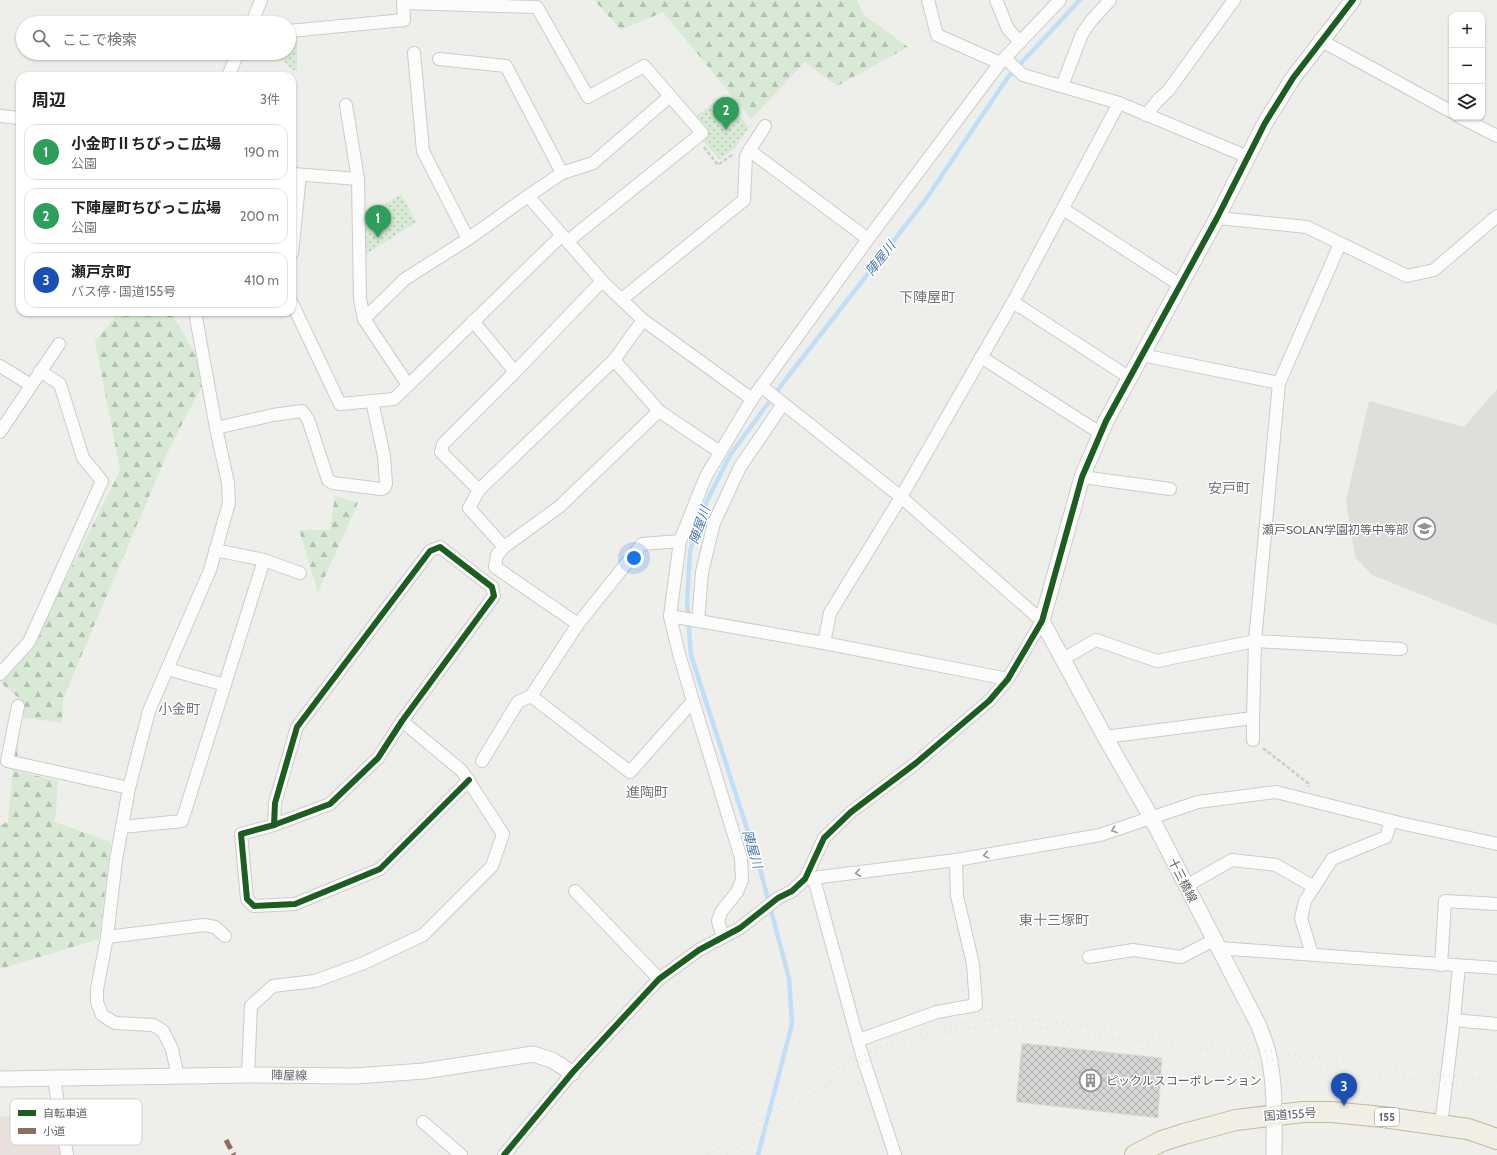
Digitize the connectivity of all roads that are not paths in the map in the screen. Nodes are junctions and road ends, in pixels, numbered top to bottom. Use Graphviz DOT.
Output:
graph roads {
  1 [pos="261,0"];
  2 [pos="928,0"];
  3 [pos="996,0"];
  4 [pos="1060,0"];
  5 [pos="1110,0"];
  6 [pos="1234,0"];
  7 [pos="1353,0"];
  8 [pos="403,2"];
  9 [pos="255,16"];
  10 [pos="296,30"];
  11 [pos="1322,41"];
  12 [pos="1020,42"];
  13 [pos="414,53"];
  14 [pos="439,59"];
  15 [pos="235,60"];
  16 [pos="1005,61"];
  17 [pos="230,72"];
  18 [pos="1062,86"];
  19 [pos="670,96"];
  20 [pos="1119,103"];
  21 [pos="346,105"];
  22 [pos="1449,110"];
  23 [pos="1146,115"];
  24 [pos="0,116"];
  25 [pos="16,118"];
  26 [pos="1466,120"];
  27 [pos="765,126"];
  28 [pos="1497,136"];
  29 [pos="749,150"];
  30 [pos="1248,157"];
  31 [pos="562,173"];
  32 [pos="296,175"];
  33 [pos="358,179"];
  34 [pos="528,196"];
  35 [pos="1062,209"];
  36 [pos="1497,216"];
  37 [pos="1217,218"];
  38 [pos="565,238"];
  39 [pos="468,239"];
  40 [pos="868,239"];
  41 [pos="1340,244"];
  42 [pos="602,281"];
  43 [pos="1180,285"];
  44 [pos="622,299"];
  45 [pos="1013,302"];
  46 [pos="296,311"];
  47 [pos="196,316"];
  48 [pos="364,319"];
  49 [pos="643,320"];
  50 [pos="473,321"];
  51 [pos="58,344"];
  52 [pos="1142,355"];
  53 [pos="981,357"];
  54 [pos="614,360"];
  55 [pos="0,366"];
  56 [pos="40,371"];
  57 [pos="515,372"];
  58 [pos="1130,378"];
  59 [pos="1279,383"];
  60 [pos="31,385"];
  61 [pos="408,385"];
  62 [pos="764,389"];
  63 [pos="752,399"];
  64 [pos="372,401"];
  65 [pos="782,403"];
  66 [pos="659,411"];
  67 [pos="216,428"];
  68 [pos="0,432"];
  69 [pos="1100,433"];
  70 [pos="720,452"];
  71 [pos="1082,477"];
  72 [pos="1170,489"];
  73 [pos="479,490"];
  74 [pos="900,497"];
  75 [pos="680,541"];
  76 [pos="504,547"];
  77 [pos="215,550"];
  78 [pos="264,560"];
  79 [pos="300,573"];
  80 [pos="673,617"];
  81 [pos="696,620"];
  82 [pos="1042,621"];
  83 [pos="578,624"];
  84 [pos="1255,641"];
  85 [pos="824,643"];
  86 [pos="1401,649"];
  87 [pos="1063,659"];
  88 [pos="167,669"];
  89 [pos="0,674"];
  90 [pos="1008,679"];
  91 [pos="225,685"];
  92 [pos="531,696"];
  93 [pos="693,701"];
  94 [pos="18,706"];
  95 [pos="1253,718"];
  96 [pos="402,721"];
  97 [pos="1105,737"];
  98 [pos="1253,740"];
  99 [pos="482,761"];
  100 [pos="3,764"];
  101 [pos="469,780"];
  102 [pos="129,788"];
  103 [pos="1151,817"];
  104 [pos="1391,820"];
  105 [pos="274,825"];
  106 [pos="122,827"];
  107 [pos="1497,844"];
  108 [pos="956,860"];
  109 [pos="810,879"];
  110 [pos="1186,886"];
  111 [pos="1314,887"];
  112 [pos="575,891"];
  113 [pos="1497,904"];
  114 [pos="106,936"];
  115 [pos="225,936"];
  116 [pos="723,937"];
  117 [pos="1216,944"];
  118 [pos="1312,954"];
  119 [pos="1089,957"];
  120 [pos="1441,965"];
  121 [pos="1459,966"];
  122 [pos="1497,968"];
  123 [pos="660,979"];
  124 [pos="1454,1020"];
  125 [pos="1497,1024"];
  126 [pos="858,1040"];
  127 [pos="572,1072"];
  128 [pos="248,1075"];
  129 [pos="178,1077"];
  130 [pos="0,1079"];
  131 [pos="54,1079"];
  132 [pos="57,1099"];
  133 [pos="1274,1114"];
  134 [pos="423,1122"];
  135 [pos="1441,1125"];
  136 [pos="1497,1139"];
  137 [pos="65,1145"];
  138 [pos="67,1155"];
  139 [pos="461,1155"];
  140 [pos="504,1155"];
  141 [pos="895,1155"];
  142 [pos="1135,1155"];
  143 [pos="1274,1155"];
  1 -- 9 [label="street"];
  2 -- 16 [label="street"];
  3 -- 12 [label="street"];
  4 -- 12 [label="street"];
  5 -- 18 [label="street"];
  6 -- 23 [label="street"];
  7 -- 11 [label="street"];
  8 -- 10 [label="street"];
  8 -- 19 [label="street"];
  11 -- 22 [label="street"];
  11 -- 30 [label="street"];
  12 -- 16 [label="street"];
  13 -- 39 [label="street"];
  14 -- 31 [label="street"];
  15 -- 17 [label="street"];
  16 -- 18 [label="street"];
  16 -- 40 [label="street"];
  18 -- 20 [label="street"];
  19 -- 31 [label="street"];
  19 -- 38 [label="street"];
  20 -- 23 [label="street"];
  20 -- 35 [label="street"];
  21 -- 33 [label="street"];
  23 -- 30 [label="street"];
  24 -- 25 [label="street"];
  26 -- 28 [label="street"];
  27 -- 29 [label="street"];
  29 -- 40 [label="street"];
  29 -- 44 [label="street"];
  30 -- 37 [label="street"];
  31 -- 34 [label="street"];
  32 -- 33 [label="street"];
  33 -- 48 [label="street"];
  34 -- 38 [label="street"];
  34 -- 39 [label="street"];
  35 -- 43 [label="street"];
  35 -- 45 [label="street"];
  36 -- 41 [label="street"];
  37 -- 41 [label="street"];
  37 -- 43 [label="street"];
  38 -- 42 [label="street"];
  38 -- 50 [label="street"];
  39 -- 48 [label="street"];
  40 -- 62 [label="street"];
  41 -- 59 [label="street"];
  42 -- 44 [label="street"];
  42 -- 57 [label="street"];
  43 -- 52 [label="street"];
  44 -- 49 [label="street"];
  45 -- 53 [label="street"];
  45 -- 58 [label="street"];
  46 -- 64 [label="street"];
  47 -- 67 [label="street"];
  48 -- 61 [label="street"];
  49 -- 54 [label="street"];
  49 -- 63 [label="street"];
  50 -- 57 [label="street"];
  50 -- 61 [label="street"];
  51 -- 56 [label="street"];
  52 -- 58 [label="street"];
  52 -- 59 [label="street"];
  53 -- 69 [label="street"];
  53 -- 74 [label="street"];
  54 -- 66 [label="street"];
  54 -- 73 [label="street"];
  55 -- 60 [label="street"];
  56 -- 60 [label="street"];
  56 -- 89 [label="street"];
  57 -- 73 [label="street"];
  58 -- 69 [label="street"];
  59 -- 84 [label="street"];
  60 -- 68 [label="street"];
  61 -- 64 [label="street"];
  62 -- 63 [label="street"];
  62 -- 65 [label="street"];
  63 -- 70 [label="street"];
  64 -- 67 [label="street"];
  65 -- 74 [label="street"];
  65 -- 81 [label="street"];
  66 -- 70 [label="street"];
  66 -- 76 [label="street"];
  67 -- 77 [label="street"];
  69 -- 71 [label="street"];
  70 -- 75 [label="street"];
  71 -- 72 [label="street"];
  71 -- 82 [label="street"];
  73 -- 76 [label="street"];
  74 -- 82 [label="street"];
  74 -- 85 [label="street"];
  75 -- 80 [label="street"];
  75 -- 83 [label="street"];
  76 -- 83 [label="street"];
  77 -- 78 [label="street"];
  77 -- 88 [label="street"];
  78 -- 79 [label="street"];
  78 -- 91 [label="street"];
  80 -- 81 [label="street"];
  80 -- 93 [label="street"];
  81 -- 85 [label="street"];
  82 -- 87 [label="street, 十三橋線"];
  82 -- 90 [label="street"];
  83 -- 92 [label="street"];
  84 -- 86 [label="street"];
  84 -- 87 [label="street"];
  84 -- 95 [label="street"];
  85 -- 90 [label="street"];
  87 -- 97 [label="street, 十三橋線"];
  88 -- 91 [label="street"];
  88 -- 102 [label="street"];
  90 -- 109 [label="street"];
  91 -- 106 [label="street"];
  92 -- 93 [label="street"];
  92 -- 99 [label="street"];
  93 -- 116 [label="street"];
  94 -- 100 [label="street"];
  95 -- 97 [label="street"];
  95 -- 98 [label="street"];
  96 -- 101 [label="street"];
  96 -- 105 [label="street"];
  96 -- 105 [label="street"];
  97 -- 103 [label="street, 十三橋線"];
  100 -- 102 [label="street"];
  101 -- 105 [label="street"];
  101 -- 128 [label="street"];
  102 -- 106 [label="street"];
  103 -- 104 [label="street"];
  103 -- 108 [label="street, one-way"];
  103 -- 110 [label="street, 十三橋線"];
  104 -- 107 [label="street"];
  104 -- 111 [label="street"];
  106 -- 114 [label="street"];
  108 -- 109 [label="street, one-way"];
  108 -- 126 [label="street"];
  109 -- 116 [label="street"];
  109 -- 126 [label="street"];
  110 -- 111 [label="street"];
  110 -- 117 [label="street, 十三橋線"];
  111 -- 118 [label="street"];
  112 -- 123 [label="street"];
  113 -- 120 [label="street"];
  114 -- 115 [label="street"];
  114 -- 129 [label="street"];
  116 -- 123 [label="street"];
  117 -- 118 [label="street"];
  117 -- 119 [label="street"];
  117 -- 133 [label="street, 十三橋線"];
  118 -- 120 [label="street"];
  120 -- 121 [label="street"];
  121 -- 122 [label="street"];
  121 -- 124 [label="street"];
  123 -- 127 [label="street"];
  124 -- 125 [label="street"];
  124 -- 135 [label="street"];
  126 -- 141 [label="street"];
  127 -- 128 [label="street, 陣屋線"];
  127 -- 140 [label="street"];
  128 -- 129 [label="street, 陣屋線"];
  129 -- 131 [label="street, 陣屋線"];
  130 -- 131 [label="street, 陣屋線"];
  131 -- 132 [label="street"];
  133 -- 135 [label="highway, 国道155号 / 155"];
  133 -- 142 [label="highway, 国道155号 / 155"];
  133 -- 143 [label="street, 十三橋線"];
  134 -- 139 [label="street"];
  135 -- 136 [label="highway, 国道155号 / 155"];
  137 -- 138 [label="street"];
}
